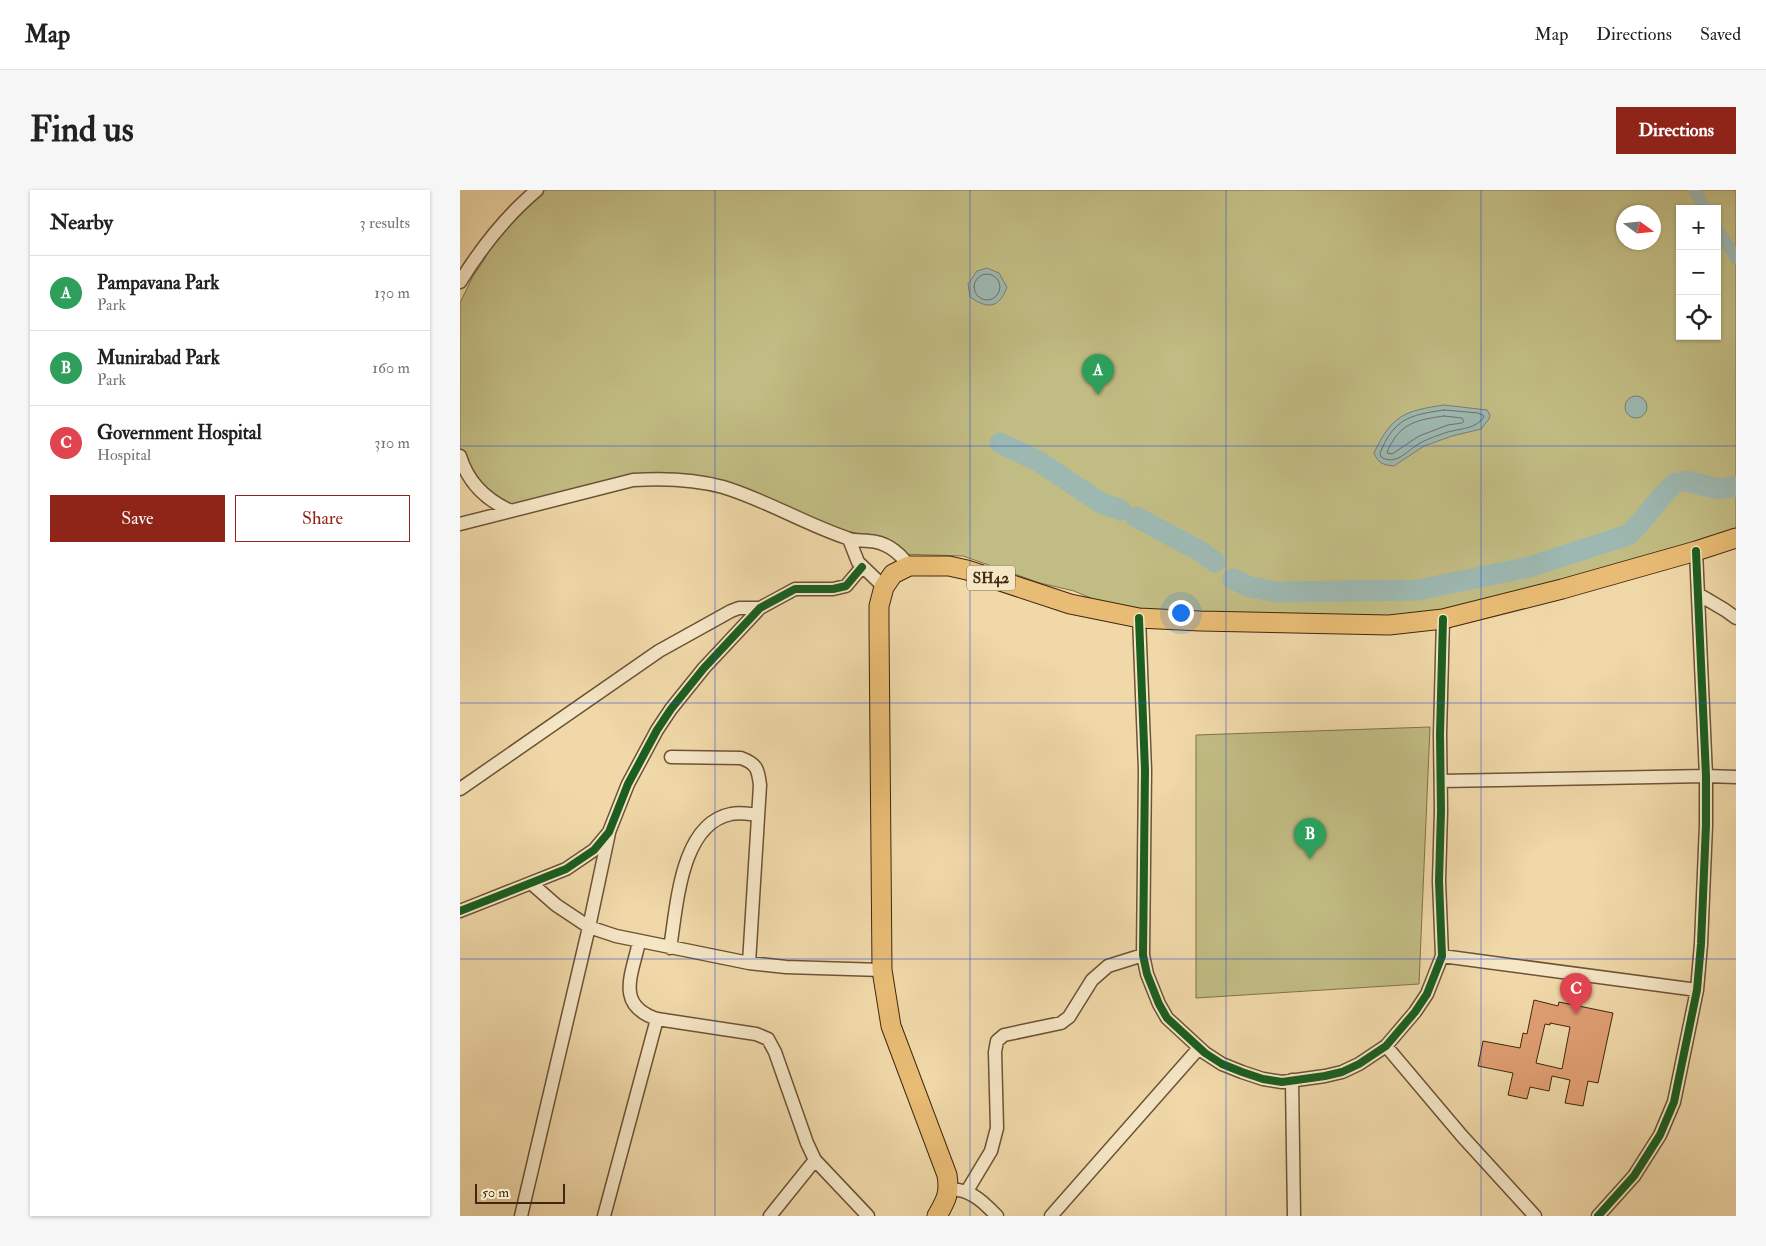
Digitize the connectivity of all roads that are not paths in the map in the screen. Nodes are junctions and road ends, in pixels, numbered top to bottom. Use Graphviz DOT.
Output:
graph roads {
  1 [pos="537,190"];
  2 [pos="460,282"];
  3 [pos="460,456"];
  4 [pos="511,511"];
  5 [pos="460,524"];
  6 [pos="1736,538"];
  7 [pos="849,539"];
  8 [pos="1696,551"];
  9 [pos="909,566"];
  10 [pos="862,567"];
  11 [pos="884,587"];
  12 [pos="1698,594"];
  13 [pos="760,608"];
  14 [pos="1139,618"];
  15 [pos="1736,618"];
  16 [pos="1443,619"];
  17 [pos="671,757"];
  18 [pos="1706,776"];
  19 [pos="1736,777"];
  20 [pos="1441,781"];
  21 [pos="460,789"];
  22 [pos="758,815"];
  23 [pos="609,832"];
  24 [pos="531,883"];
  25 [pos="460,911"];
  26 [pos="590,927"];
  27 [pos="639,942"];
  28 [pos="670,948"];
  29 [pos="1143,955"];
  30 [pos="1442,956"];
  31 [pos="749,963"];
  32 [pos="882,970"];
  33 [pos="1697,990"];
  34 [pos="657,1019"];
  35 [pos="1386,1046"];
  36 [pos="1199,1048"];
  37 [pos="1292,1080"];
  38 [pos="816,1160"];
  39 [pos="958,1190"];
  40 [pos="940,1214"];
  41 [pos="521,1216"];
  42 [pos="604,1216"];
  43 [pos="770,1216"];
  44 [pos="868,1216"];
  45 [pos="996,1216"];
  46 [pos="1051,1216"];
  47 [pos="1294,1216"];
  48 [pos="1535,1216"];
  49 [pos="1598,1216"];
  1 -- 2 [label="street"];
  3 -- 4 [label="street"];
  4 -- 5 [label="street"];
  4 -- 7 [label="street"];
  6 -- 8 [label="main road, SH42"];
  7 -- 9 [label="street"];
  7 -- 10 [label="street"];
  8 -- 12 [label="street"];
  8 -- 16 [label="main road, SH42"];
  9 -- 11 [label="main road"];
  9 -- 14 [label="main road, SH42"];
  10 -- 11 [label="street"];
  10 -- 13 [label="street"];
  11 -- 32 [label="main road"];
  12 -- 15 [label="street"];
  12 -- 18 [label="street"];
  13 -- 21 [label="street"];
  13 -- 23 [label="street"];
  14 -- 16 [label="main road, SH42"];
  14 -- 29 [label="street"];
  16 -- 20 [label="street"];
  17 -- 22 [label="street"];
  18 -- 19 [label="street"];
  18 -- 20 [label="street"];
  18 -- 33 [label="street"];
  20 -- 30 [label="street"];
  22 -- 28 [label="street"];
  22 -- 31 [label="street"];
  23 -- 24 [label="street"];
  23 -- 26 [label="street"];
  24 -- 25 [label="street"];
  24 -- 26 [label="street"];
  26 -- 27 [label="street"];
  26 -- 41 [label="street"];
  27 -- 28 [label="street"];
  27 -- 34 [label="street"];
  28 -- 31 [label="street"];
  29 -- 36 [label="street"];
  29 -- 39 [label="street"];
  30 -- 33 [label="street"];
  30 -- 35 [label="street"];
  31 -- 32 [label="street"];
  32 -- 39 [label="main road"];
  33 -- 49 [label="street"];
  34 -- 38 [label="street"];
  34 -- 42 [label="street"];
  35 -- 37 [label="street"];
  35 -- 48 [label="street"];
  36 -- 37 [label="street"];
  36 -- 46 [label="street"];
  37 -- 47 [label="street"];
  38 -- 43 [label="street"];
  38 -- 44 [label="street"];
  39 -- 40 [label="main road"];
  39 -- 45 [label="street"];
}
